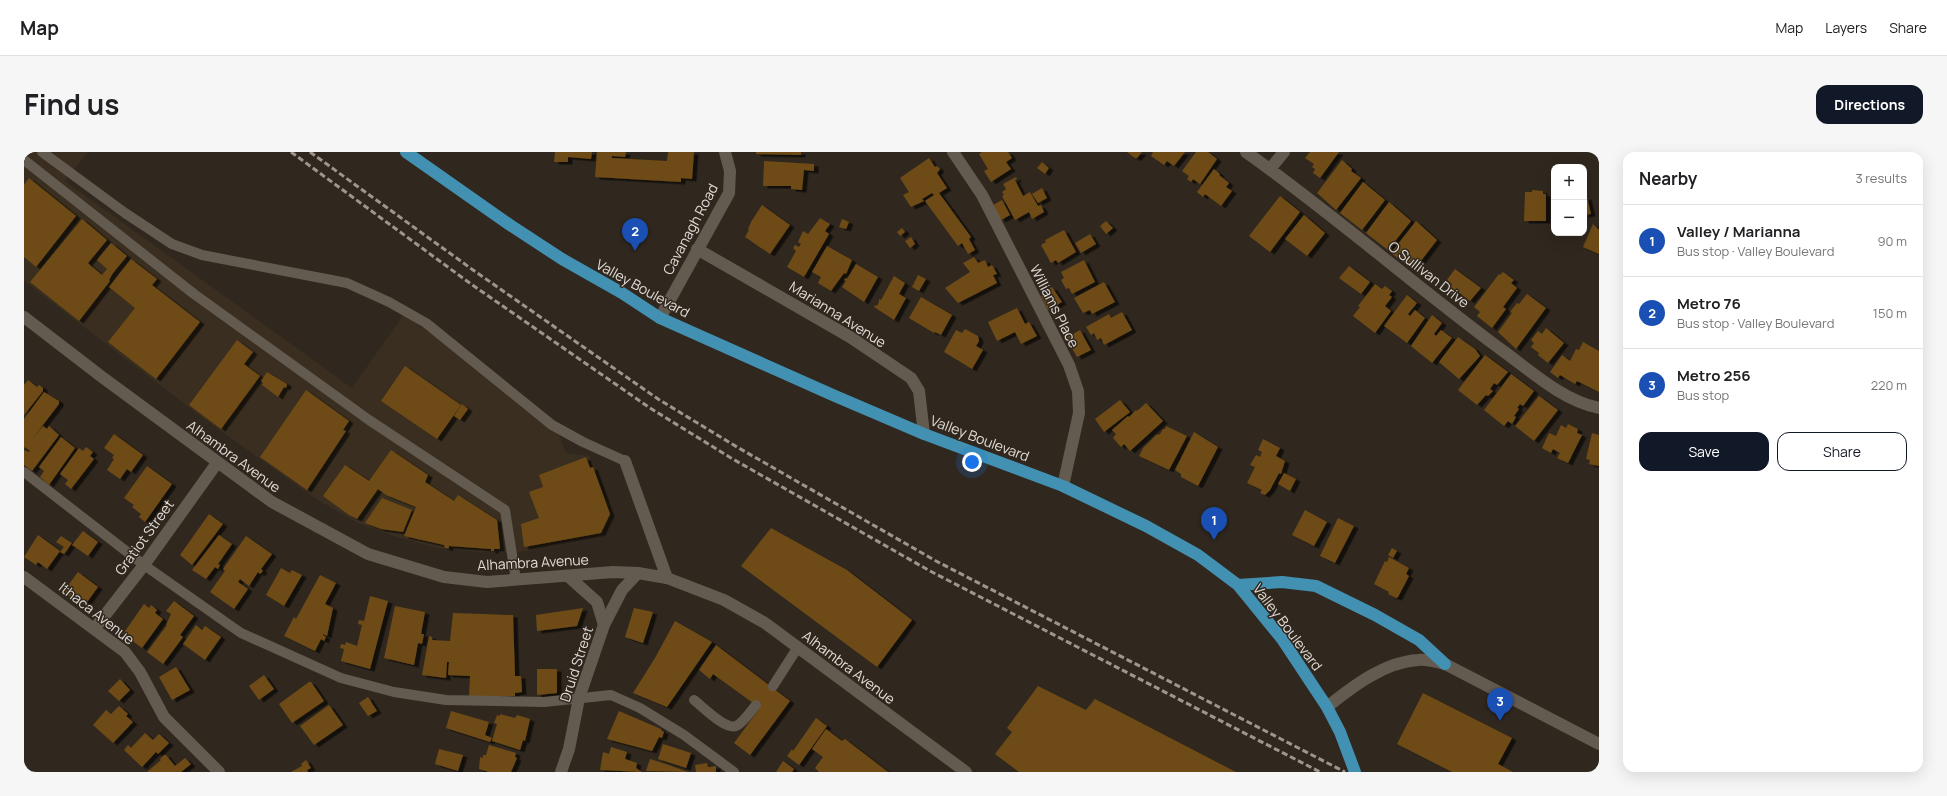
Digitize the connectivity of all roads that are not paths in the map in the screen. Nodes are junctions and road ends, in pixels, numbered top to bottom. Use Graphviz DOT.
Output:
graph roads {
  1 [pos="42,152"];
  2 [pos="406,152"];
  3 [pos="725,152"];
  4 [pos="954,152"];
  5 [pos="1246,152"];
  6 [pos="1284,152"];
  7 [pos="24,160"];
  8 [pos="1270,169"];
  9 [pos="697,249"];
  10 [pos="24,316"];
  11 [pos="660,318"];
  12 [pos="1599,408"];
  13 [pos="924,434"];
  14 [pos="625,461"];
  15 [pos="216,463"];
  16 [pos="24,472"];
  17 [pos="1063,486"];
  18 [pos="144,565"];
  19 [pos="638,573"];
  20 [pos="569,577"];
  21 [pos="24,578"];
  22 [pos="667,578"];
  23 [pos="516,580"];
  24 [pos="1238,585"];
  25 [pos="604,625"];
  26 [pos="95,628"];
  27 [pos="798,647"];
  28 [pos="1445,664"];
  29 [pos="773,686"];
  30 [pos="579,698"];
  31 [pos="694,700"];
  32 [pos="756,705"];
  33 [pos="1327,707"];
  34 [pos="1599,744"];
  35 [pos="219,772"];
  36 [pos="561,772"];
  37 [pos="734,772"];
  38 [pos="966,772"];
  39 [pos="1355,772"];
  1 -- 14 [label="lane"];
  2 -- 11 [label="main road, Valley Boulevard"];
  3 -- 9 [label="street, Cavanagh Road"];
  4 -- 17 [label="street, Williams Place"];
  5 -- 8 [label="street, O Sullivan Drive"];
  6 -- 8 [label="street"];
  7 -- 23 [label="lane"];
  8 -- 12 [label="street, O Sullivan Drive"];
  9 -- 11 [label="street, Cavanagh Road"];
  9 -- 13 [label="street, Marianna Avenue"];
  10 -- 15 [label="street, Alhambra Avenue"];
  11 -- 13 [label="main road, Valley Boulevard"];
  13 -- 17 [label="main road, Valley Boulevard"];
  14 -- 22 [label="street"];
  15 -- 18 [label="street, Gratiot Street"];
  15 -- 23 [label="street, Alhambra Avenue"];
  16 -- 18 [label="lane"];
  17 -- 24 [label="main road, Valley Boulevard"];
  18 -- 26 [label="street, Gratiot Street"];
  18 -- 30 [label="lane"];
  19 -- 20 [label="street, Alhambra Avenue"];
  19 -- 22 [label="street, Alhambra Avenue"];
  19 -- 25 [label="street, Druid Street"];
  20 -- 23 [label="street, Alhambra Avenue"];
  20 -- 25 [label="street"];
  21 -- 26 [label="street, Ithaca Avenue"];
  22 -- 27 [label="street, Alhambra Avenue"];
  24 -- 28 [label="main road"];
  24 -- 33 [label="main road, Valley Boulevard"];
  25 -- 30 [label="street, Druid Street"];
  26 -- 35 [label="street, Ithaca Avenue"];
  27 -- 29 [label="lane"];
  27 -- 38 [label="street, Alhambra Avenue"];
  28 -- 33 [label="street"];
  28 -- 34 [label="street"];
  30 -- 36 [label="street, Druid Street"];
  30 -- 37 [label="lane"];
  31 -- 32 [label="lane"];
  33 -- 39 [label="main road, Valley Boulevard"];
}
